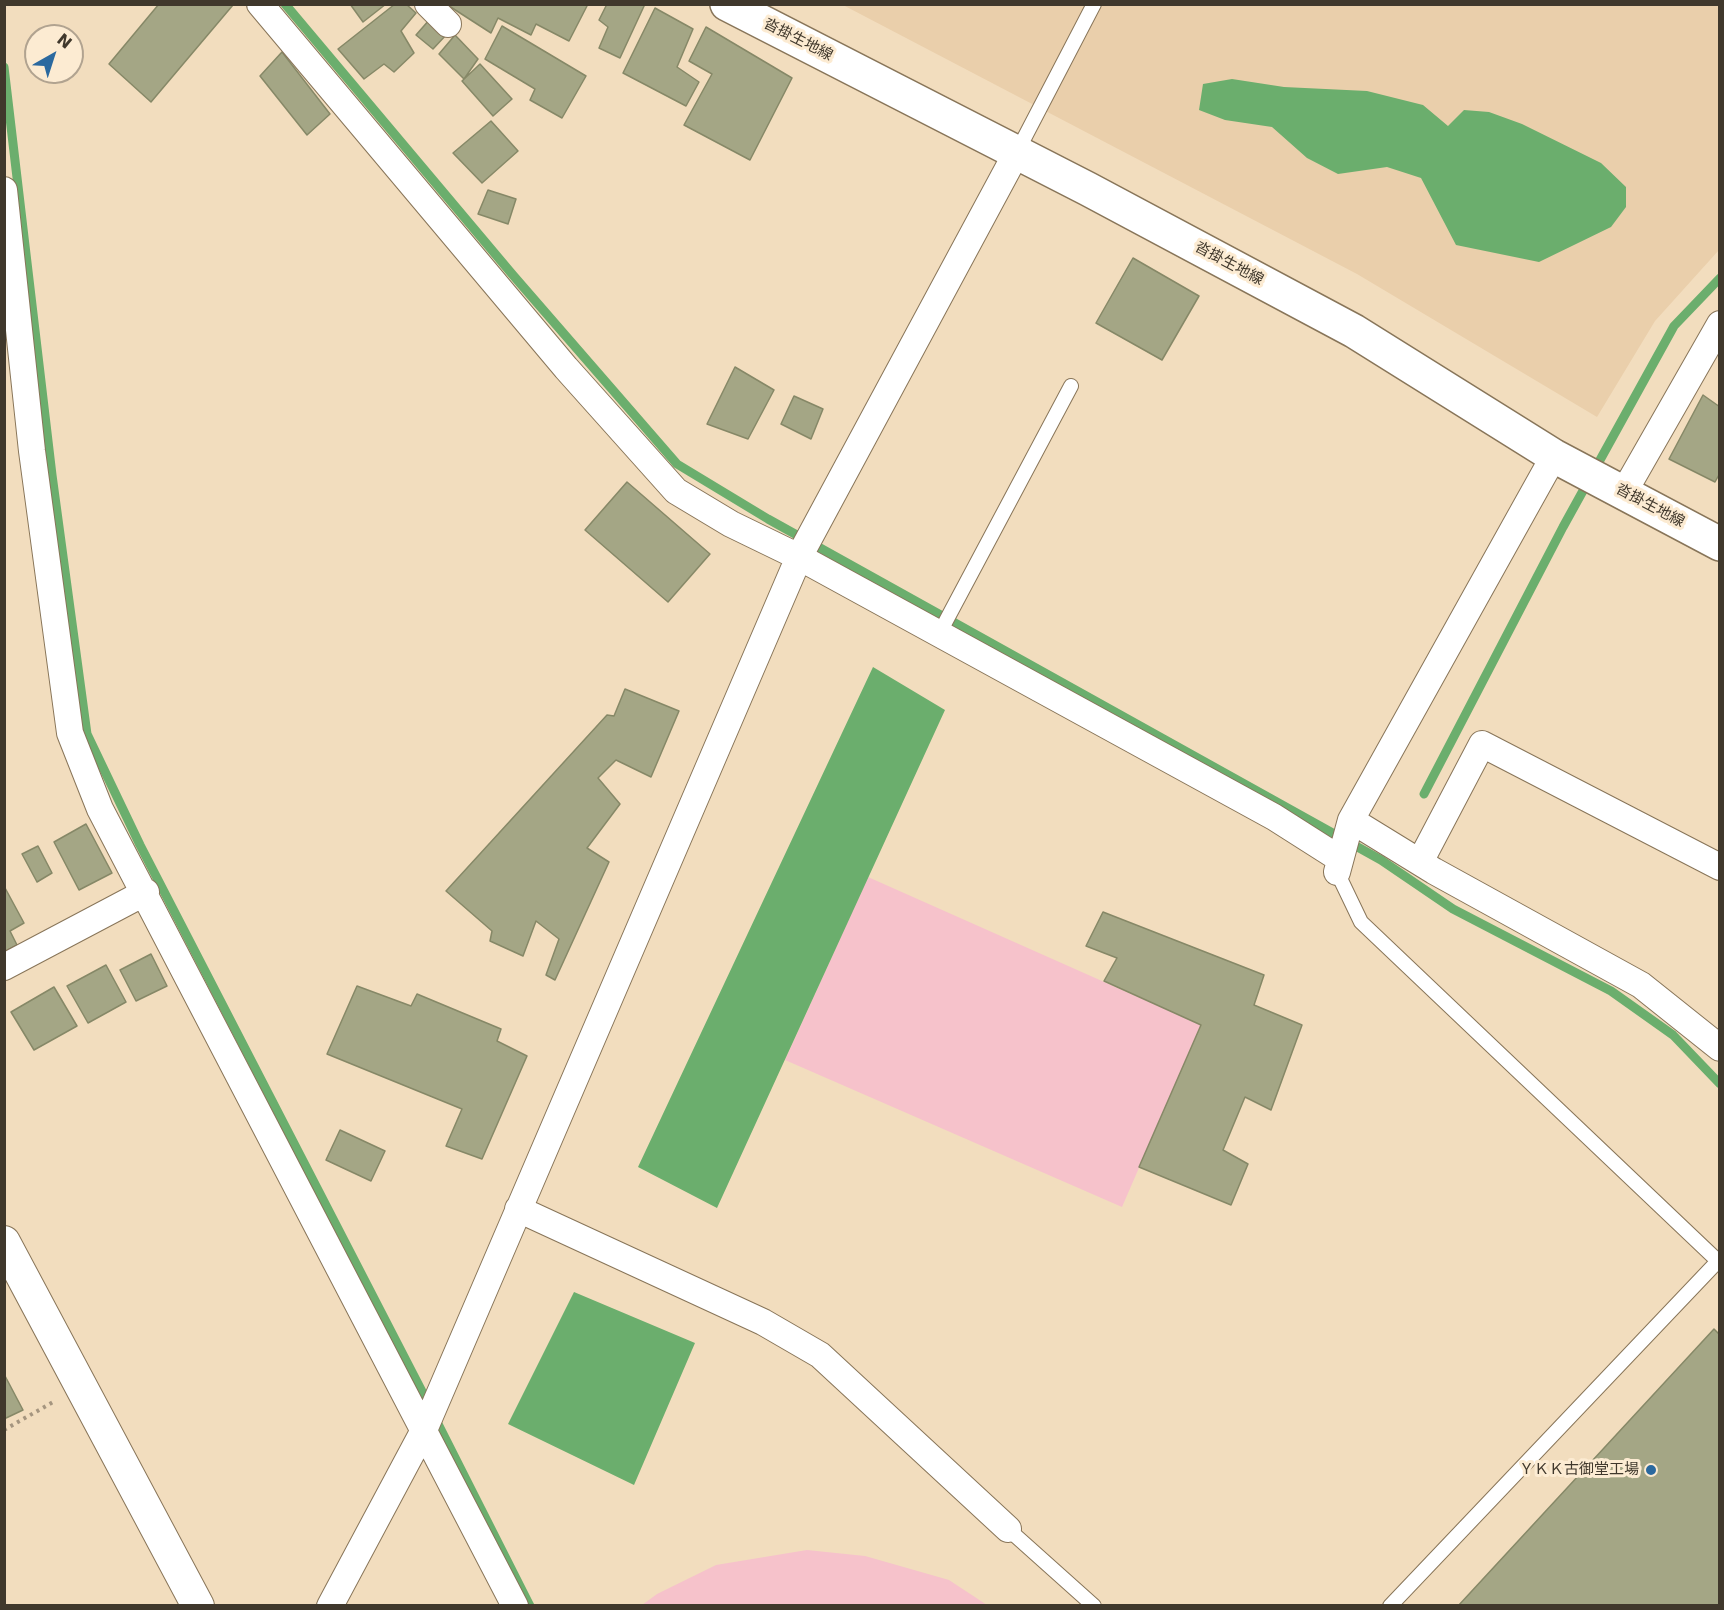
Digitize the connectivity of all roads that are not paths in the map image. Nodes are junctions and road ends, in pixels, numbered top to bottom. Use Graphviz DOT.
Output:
graph roads {
  1 [pos="260,4"];
  2 [pos="428,4"];
  3 [pos="727,4"];
  4 [pos="1094,4"];
  5 [pos="448,24"];
  6 [pos="1017,152"];
  7 [pos="4,189"];
  8 [pos="1719,324"];
  9 [pos="1071,386"];
  10 [pos="1554,456"];
  11 [pos="1624,492"];
  12 [pos="1719,544"];
  13 [pos="799,557"];
  14 [pos="939,634"];
  15 [pos="1351,820"];
  16 [pos="1420,862"];
  17 [pos="1338,866"];
  18 [pos="1719,867"];
  19 [pos="146,892"];
  20 [pos="4,967"];
  21 [pos="1719,1048"];
  22 [pos="518,1209"];
  23 [pos="4,1242"];
  24 [pos="1719,1262"];
  25 [pos="424,1430"];
  26 [pos="1008,1529"];
  27 [pos="198,1605"];
  28 [pos="330,1605"];
  29 [pos="515,1605"];
  30 [pos="1094,1605"];
  31 [pos="1390,1605"];
  1 -- 13 [label="street"];
  2 -- 5 [label="street"];
  3 -- 6 [label="main road, 沓掛生地線"];
  4 -- 6 [label="lane"];
  6 -- 10 [label="main road, 沓掛生地線"];
  6 -- 13 [label="street"];
  7 -- 19 [label="street"];
  8 -- 11 [label="street"];
  9 -- 14 [label="lane"];
  10 -- 11 [label="main road, 沓掛生地線"];
  10 -- 15 [label="street"];
  11 -- 12 [label="main road, 沓掛生地線"];
  13 -- 14 [label="street"];
  13 -- 22 [label="street"];
  14 -- 17 [label="street"];
  15 -- 16 [label="street"];
  15 -- 17 [label="street"];
  16 -- 18 [label="street"];
  16 -- 21 [label="street"];
  17 -- 24 [label="lane"];
  19 -- 20 [label="street"];
  19 -- 25 [label="street"];
  22 -- 25 [label="street"];
  22 -- 26 [label="street"];
  23 -- 27 [label="street"];
  24 -- 31 [label="lane"];
  25 -- 28 [label="street"];
  25 -- 29 [label="street"];
  26 -- 30 [label="lane"];
}
